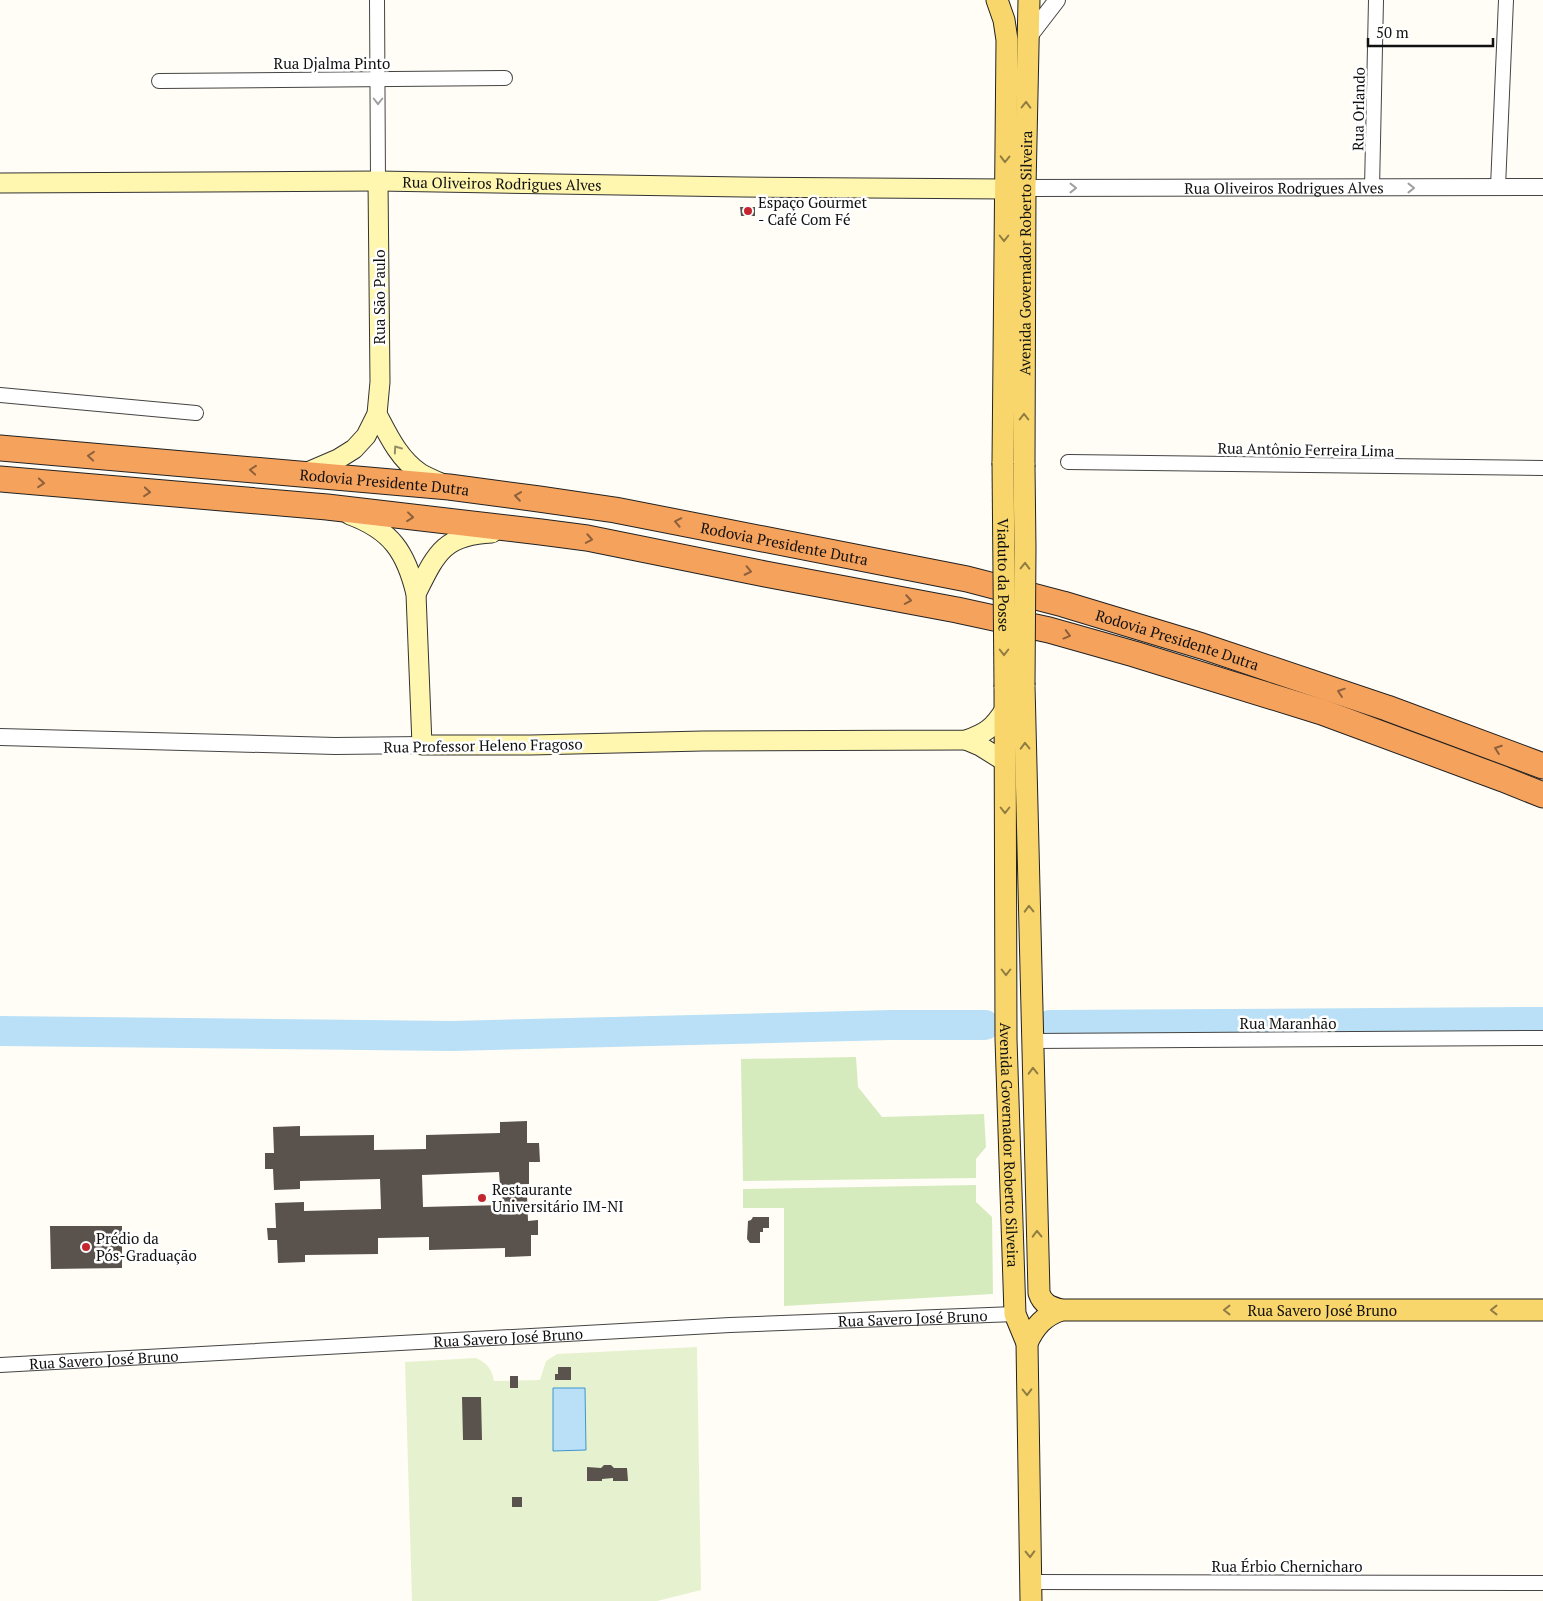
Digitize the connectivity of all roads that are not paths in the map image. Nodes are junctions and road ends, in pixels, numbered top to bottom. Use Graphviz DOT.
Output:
graph roads {
  1 [pos="377,0"];
  2 [pos="997,0"];
  3 [pos="1028,0"];
  4 [pos="1057,0"];
  5 [pos="1376,0"];
  6 [pos="1506,0"];
  7 [pos="1017,40"];
  8 [pos="505,78"];
  9 [pos="378,79"];
  10 [pos="159,81"];
  11 [pos="378,181"];
  12 [pos="0,183"];
  13 [pos="1498,187"];
  14 [pos="1543,187"];
  15 [pos="1014,188"];
  16 [pos="1372,188"];
  17 [pos="0,395"];
  18 [pos="196,413"];
  19 [pos="377,414"];
  20 [pos="3,445"];
  21 [pos="1068,462"];
  22 [pos="1013,464"];
  23 [pos="1543,468"];
  24 [pos="302,474"];
  25 [pos="0,479"];
  26 [pos="449,487"];
  27 [pos="327,508"];
  28 [pos="541,532"];
  29 [pos="416,594"];
  30 [pos="1014,686"];
  31 [pos="1004,709"];
  32 [pos="0,737"];
  33 [pos="966,740"];
  34 [pos="422,745"];
  35 [pos="1004,761"];
  36 [pos="1543,766"];
  37 [pos="1543,795"];
  38 [pos="1543,1038"];
  39 [pos="1032,1041"];
  40 [pos="1062,1310"];
  41 [pos="1543,1310"];
  42 [pos="1015,1314"];
  43 [pos="1027,1343"];
  44 [pos="0,1365"];
  45 [pos="1543,1583"];
  46 [pos="1031,1591"];
  1 -- 9 [label="street"];
  2 -- 7 [label="main road"];
  3 -- 7 [label="main road"];
  4 -- 7 [label="street"];
  5 -- 16 [label="street, Rua Orlando"];
  6 -- 13 [label="street"];
  7 -- 15 [label="main road, Avenida Governador Roberto Silveira"];
  8 -- 9 [label="street, Rua Djalma Pinto"];
  9 -- 10 [label="street, Rua Djalma Pinto"];
  9 -- 11 [label="street, one-way"];
  11 -- 12 [label="main road, Rua Oliveiros Rodrigues Alves"];
  11 -- 15 [label="main road, Rua Oliveiros Rodrigues Alves"];
  11 -- 19 [label="main road, Rua São Paulo"];
  13 -- 14 [label="street, Rua Oliveiros Rodrigues Alves"];
  16 -- 13 [label="street, Rua Oliveiros Rodrigues Alves, one-way"];
  15 -- 16 [label="street, Rua Oliveiros Rodrigues Alves, one-way"];
  15 -- 22 [label="main road, Avenida Governador Roberto Silveira"];
  17 -- 18 [label="street"];
  19 -- 24 [label="main road, Rua São Paulo"];
  26 -- 19 [label="main road, one-way"];
  24 -- 20 [label="highway, Rodovia Presidente Dutra, one-way"];
  21 -- 23 [label="street, Rua Antônio Ferreira Lima"];
  22 -- 30 [label="main road, Viaduto da Posse, bridge"];
  24 -- 26 [label="highway, Rodovia Presidente Dutra"];
  25 -- 27 [label="highway, Rodovia Presidente Dutra, one-way"];
  36 -- 26 [label="highway, Rodovia Presidente Dutra, one-way"];
  27 -- 28 [label="highway, Rodovia Presidente Dutra, one-way"];
  27 -- 29 [label="main road"];
  28 -- 29 [label="main road"];
  28 -- 37 [label="highway, Rodovia Presidente Dutra, one-way"];
  29 -- 34 [label="main road"];
  30 -- 31 [label="main road, Avenida Governador Roberto Silveira"];
  39 -- 30 [label="main road, Avenida Governador Roberto Silveira, one-way"];
  31 -- 33 [label="main road, Rua Professor Heleno Fragoso"];
  31 -- 35 [label="main road, Avenida Governador Roberto Silveira"];
  32 -- 34 [label="street, Rua Professor Heleno Fragoso"];
  33 -- 34 [label="main road, Rua Professor Heleno Fragoso"];
  33 -- 35 [label="main road, Rua Professor Heleno Fragoso"];
  35 -- 42 [label="main road, Avenida Governador Roberto Silveira, one-way"];
  38 -- 39 [label="street, Rua Maranhão"];
  40 -- 39 [label="main road, Avenida Governador Roberto Silveira, one-way"];
  41 -- 40 [label="main road, Rua Savero José Bruno, one-way"];
  40 -- 43 [label="main road, Rua Savero José Bruno"];
  42 -- 43 [label="main road, Avenida Governador Roberto Silveira"];
  42 -- 44 [label="street, Rua Savero José Bruno"];
  43 -- 46 [label="main road, Avenida Governador Roberto Silveira, one-way"];
  45 -- 46 [label="street, Rua Érbio Chernicharo"];
}
